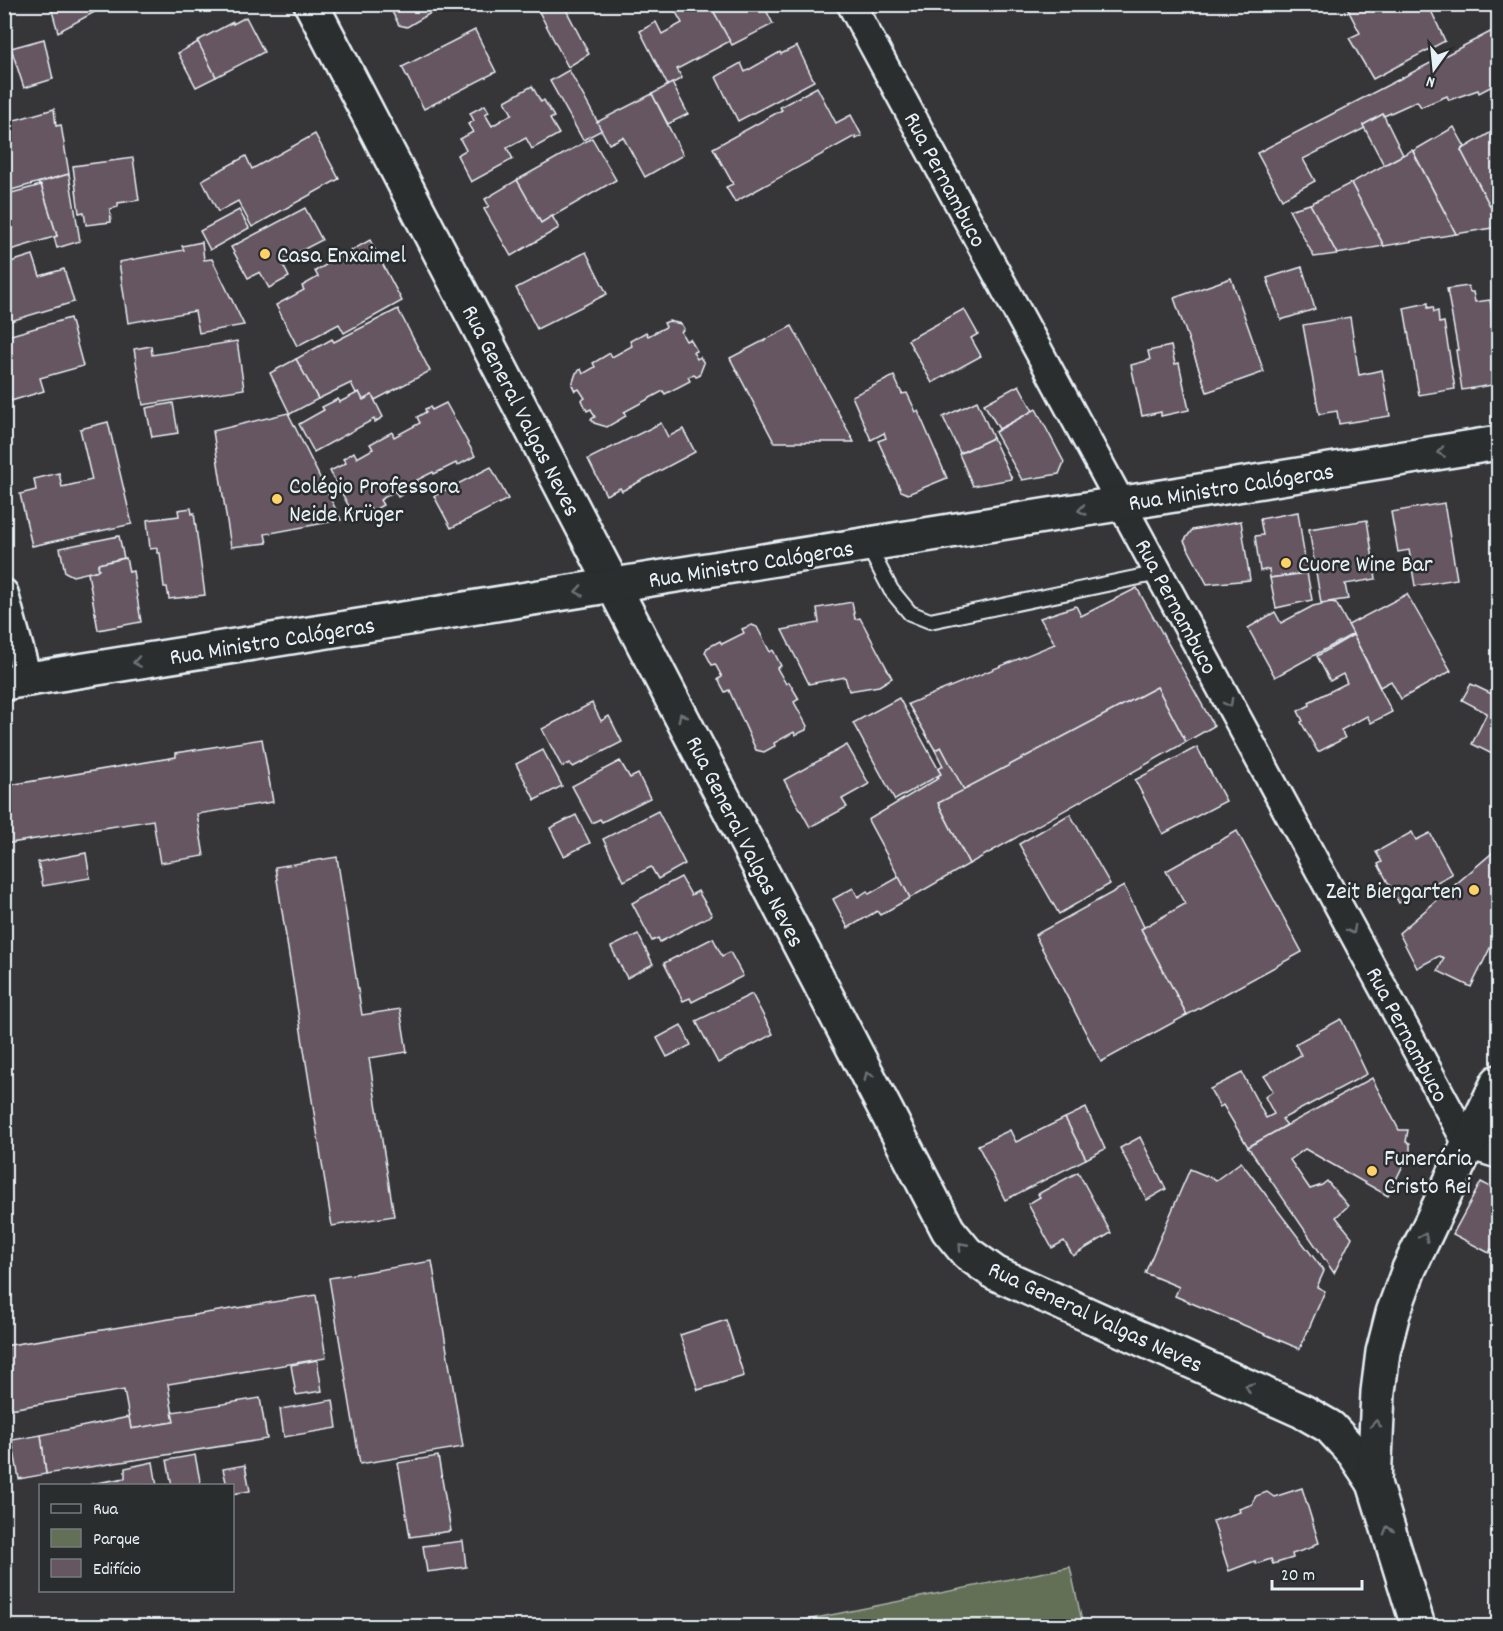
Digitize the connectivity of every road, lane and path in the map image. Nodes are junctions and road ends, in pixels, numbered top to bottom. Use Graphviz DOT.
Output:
graph roads {
  1 [pos="311,4"];
  2 [pos="851,4"];
  3 [pos="1498,443"];
  4 [pos="1121,504"];
  5 [pos="867,544"];
  6 [pos="1159,573"];
  7 [pos="614,585"];
  8 [pos="4,593"];
  9 [pos="16,681"];
  10 [pos="1498,1082"];
  11 [pos="1483,1149"];
  12 [pos="1374,1483"];
  13 [pos="1418,1626"];
  1 -- 7 [label="main road, Rua General Valgas Neves"];
  2 -- 4 [label="street, Rua Pernambuco"];
  3 -- 4 [label="main road, Rua Ministro Calógeras, one-way"];
  4 -- 5 [label="main road, Rua Ministro Calógeras, one-way"];
  4 -- 6 [label="street, Rua Pernambuco"];
  5 -- 6 [label="lane"];
  5 -- 7 [label="main road, Rua Ministro Calógeras"];
  6 -- 11 [label="street, Rua Pernambuco, one-way"];
  7 -- 9 [label="main road, Rua Ministro Calógeras, one-way"];
  12 -- 7 [label="main road, Rua General Valgas Neves, one-way"];
  8 -- 9 [label="street"];
  10 -- 11 [label="main road"];
  12 -- 11 [label="main road, one-way"];
  13 -- 12 [label="main road, one-way"];
}
